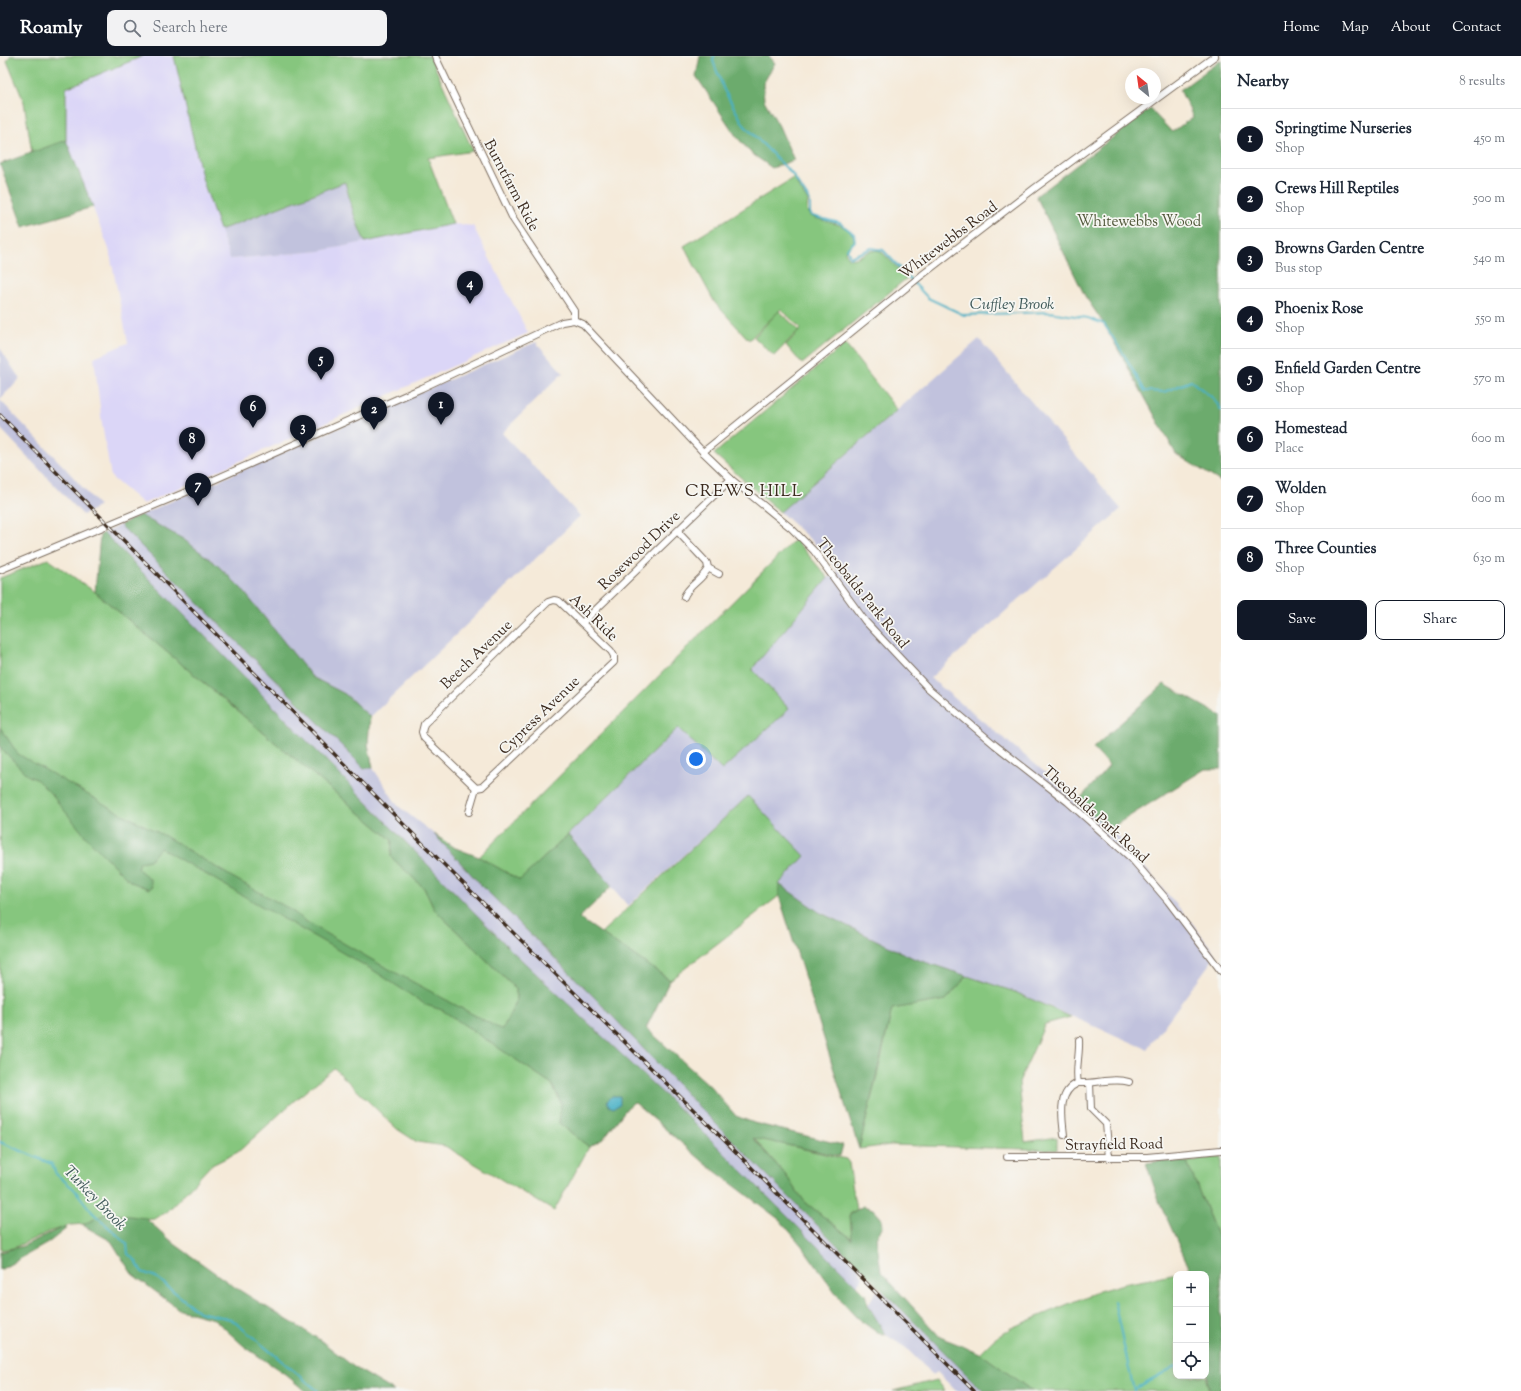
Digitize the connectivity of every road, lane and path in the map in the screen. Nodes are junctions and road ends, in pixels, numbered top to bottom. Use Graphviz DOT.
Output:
graph roads {
  1 [pos="435,56"];
  2 [pos="1215,56"];
  3 [pos="571,320"];
  4 [pos="703,452"];
  5 [pos="731,479"];
  6 [pos="678,532"];
  7 [pos="708,568"];
  8 [pos="0,570"];
  9 [pos="719,574"];
  10 [pos="684,597"];
  11 [pos="554,600"];
  12 [pos="582,623"];
  13 [pos="614,656"];
  14 [pos="476,788"];
  15 [pos="469,812"];
  16 [pos="1221,970"];
  17 [pos="1079,1040"];
  18 [pos="1129,1082"];
  19 [pos="1078,1083"];
  20 [pos="1090,1083"];
  21 [pos="1064,1135"];
  22 [pos="1221,1150"];
  23 [pos="1007,1157"];
  24 [pos="1109,1158"];
  1 -- 3 [label="street, Burntfarm Ride"];
  2 -- 4 [label="street, Whitewebbs Road"];
  3 -- 4 [label="street, Theobalds Park Road"];
  3 -- 8 [label="street"];
  4 -- 5 [label="street, Theobalds Park Road"];
  5 -- 6 [label="street, Rosewood Drive"];
  5 -- 16 [label="street, Theobalds Park Road"];
  6 -- 7 [label="street"];
  6 -- 12 [label="street, Rosewood Drive"];
  7 -- 9 [label="street"];
  7 -- 10 [label="street"];
  11 -- 12 [label="street, Ash Ride"];
  11 -- 14 [label="street, Beech Avenue"];
  12 -- 13 [label="street, Ash Ride"];
  13 -- 14 [label="street, Cypress Avenue"];
  14 -- 15 [label="street"];
  17 -- 19 [label="street"];
  18 -- 20 [label="street"];
  19 -- 20 [label="street"];
  19 -- 21 [label="street"];
  20 -- 24 [label="street"];
  22 -- 24 [label="street, Strayfield Road"];
  23 -- 24 [label="street, Strayfield Road"];
}
